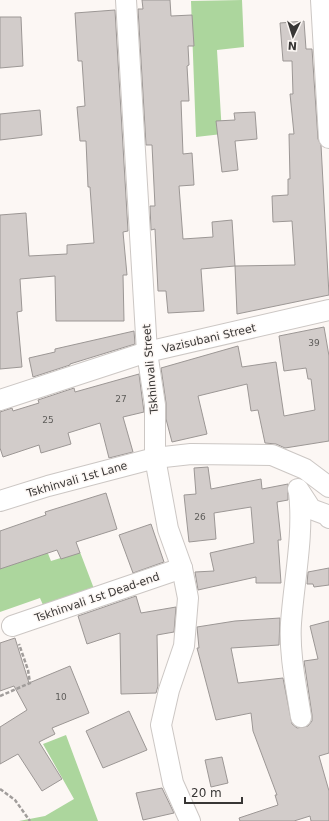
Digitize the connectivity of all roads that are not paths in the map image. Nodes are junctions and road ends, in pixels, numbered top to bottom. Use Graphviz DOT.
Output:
graph roads {
  1 [pos="126,0"];
  2 [pos="321,0"];
  3 [pos="329,138"];
  4 [pos="329,310"];
  5 [pos="147,352"];
  6 [pos="0,400"];
  7 [pos="272,454"];
  8 [pos="155,458"];
  9 [pos="329,487"];
  10 [pos="299,492"];
  11 [pos="0,501"];
  12 [pos="329,518"];
  13 [pos="182,568"];
  14 [pos="12,626"];
  15 [pos="301,716"];
  16 [pos="190,821"];
  1 -- 5 [label="street, Tskhinvali Street"];
  2 -- 3 [label="street"];
  4 -- 5 [label="street, Vazisubani Street"];
  5 -- 6 [label="street, Vazisubani Street"];
  5 -- 8 [label="street, Tskhinvali Street"];
  7 -- 8 [label="street, Tskhinvali 1st Lane"];
  7 -- 9 [label="street"];
  7 -- 10 [label="street"];
  8 -- 11 [label="street, Tskhinvali 1st Lane"];
  8 -- 13 [label="street, Tskhinvali Street"];
  10 -- 12 [label="street"];
  10 -- 15 [label="street"];
  13 -- 14 [label="street, Tskhinvali 1st Dead-end"];
  13 -- 16 [label="street, Tskhinvali Street"];
}
